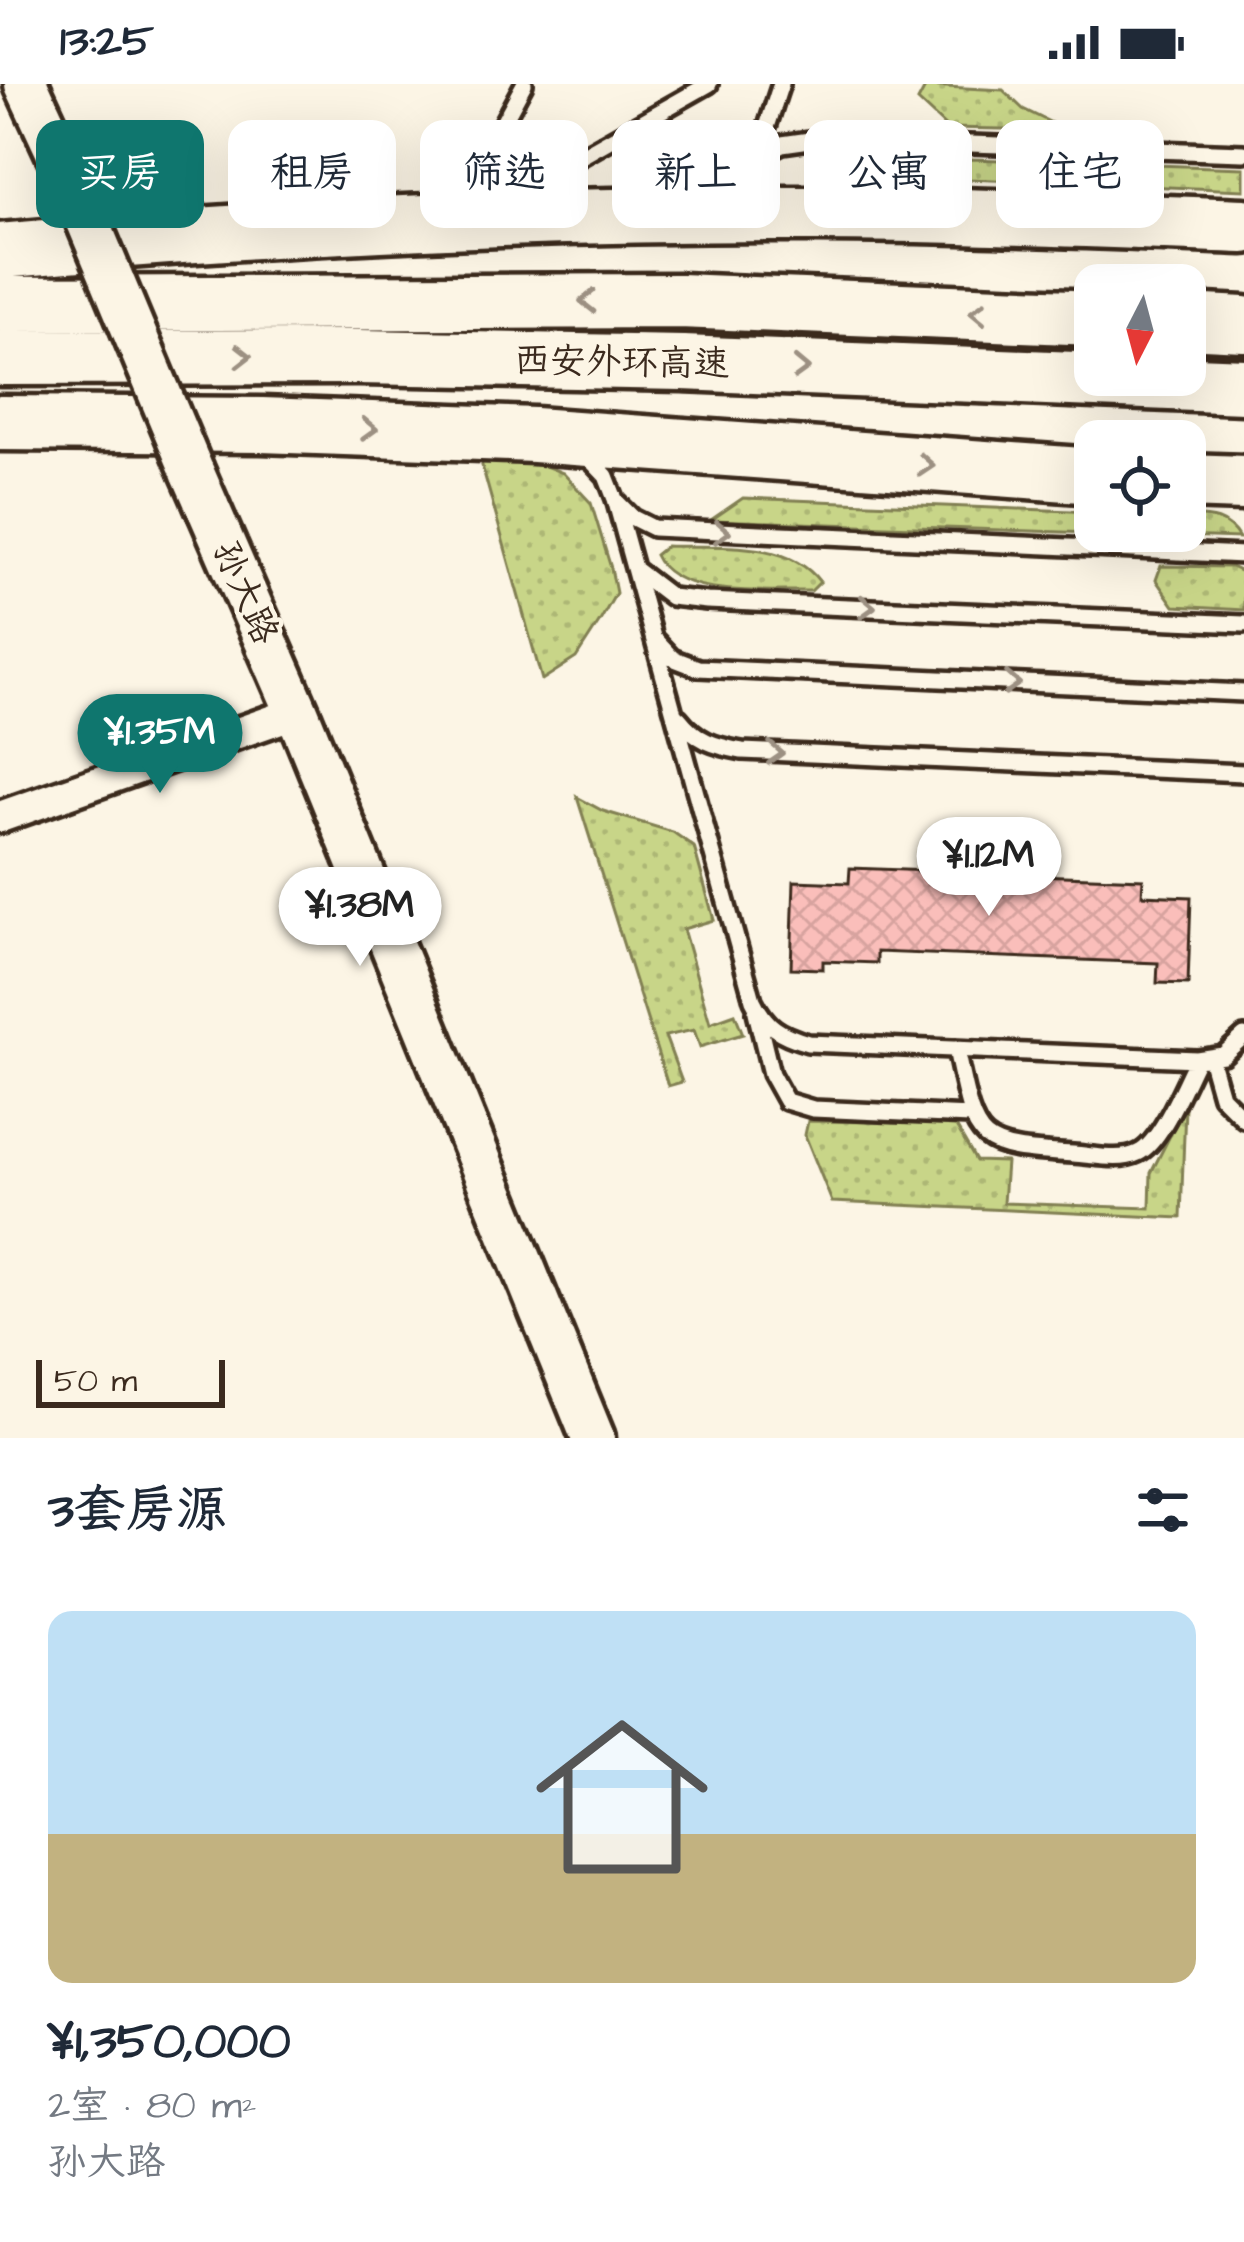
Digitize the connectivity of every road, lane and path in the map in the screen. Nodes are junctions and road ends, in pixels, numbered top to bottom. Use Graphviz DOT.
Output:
graph roads {
  1 [pos="26,84"];
  2 [pos="524,84"];
  3 [pos="709,84"];
  4 [pos="783,87"];
  5 [pos="504,120"];
  6 [pos="769,120"];
  7 [pos="780,145"];
  8 [pos="588,152"];
  9 [pos="1244,153"];
  10 [pos="780,214"];
  11 [pos="420,224"];
  12 [pos="1244,226"];
  13 [pos="0,251"];
  14 [pos="0,304"];
  15 [pos="1074,317"];
  16 [pos="1206,322"];
  17 [pos="1244,324"];
  18 [pos="0,358"];
  19 [pos="1244,386"];
  20 [pos="0,423"];
  21 [pos="533,434"];
  22 [pos="1074,474"];
  23 [pos="1206,482"];
  24 [pos="1244,483"];
  25 [pos="616,500"];
  26 [pos="1244,555"];
  27 [pos="634,569"];
  28 [pos="1244,624"];
  29 [pos="654,639"];
  30 [pos="1244,694"];
  31 [pos="673,711"];
  32 [pos="297,712"];
  33 [pos="1244,773"];
  34 [pos="0,817"];
  35 [pos="753,1000"];
  36 [pos="1244,1036"];
  37 [pos="956,1049"];
  38 [pos="1203,1058"];
  39 [pos="970,1116"];
  40 [pos="1244,1119"];
  41 [pos="593,1438"];
  1 -- 32 [label="street, 孙大路, bridge"];
  2 -- 5 [label="lane"];
  3 -- 8 [label="lane"];
  4 -- 6 [label="lane"];
  7 -- 9 [label="lane"];
  10 -- 12 [label="highway"];
  11 -- 13 [label="highway"];
  15 -- 14 [label="highway, 西安外环高速, one-way"];
  16 -- 17 [label="highway"];
  18 -- 19 [label="highway, 西安外环高速, one-way"];
  20 -- 21 [label="highway, one-way"];
  21 -- 22 [label="highway, one-way"];
  21 -- 25 [label="lane"];
  23 -- 24 [label="highway"];
  25 -- 26 [label="lane, one-way"];
  25 -- 27 [label="lane"];
  27 -- 28 [label="lane, one-way"];
  27 -- 29 [label="lane"];
  29 -- 30 [label="lane, one-way"];
  29 -- 31 [label="lane"];
  31 -- 33 [label="lane, one-way"];
  31 -- 35 [label="lane"];
  32 -- 34 [label="street"];
  32 -- 41 [label="street, 孙大路"];
  35 -- 37 [label="lane"];
  35 -- 39 [label="lane"];
  36 -- 38 [label="lane"];
  37 -- 38 [label="lane"];
  37 -- 39 [label="lane"];
  38 -- 39 [label="lane"];
  38 -- 40 [label="lane"];
}
